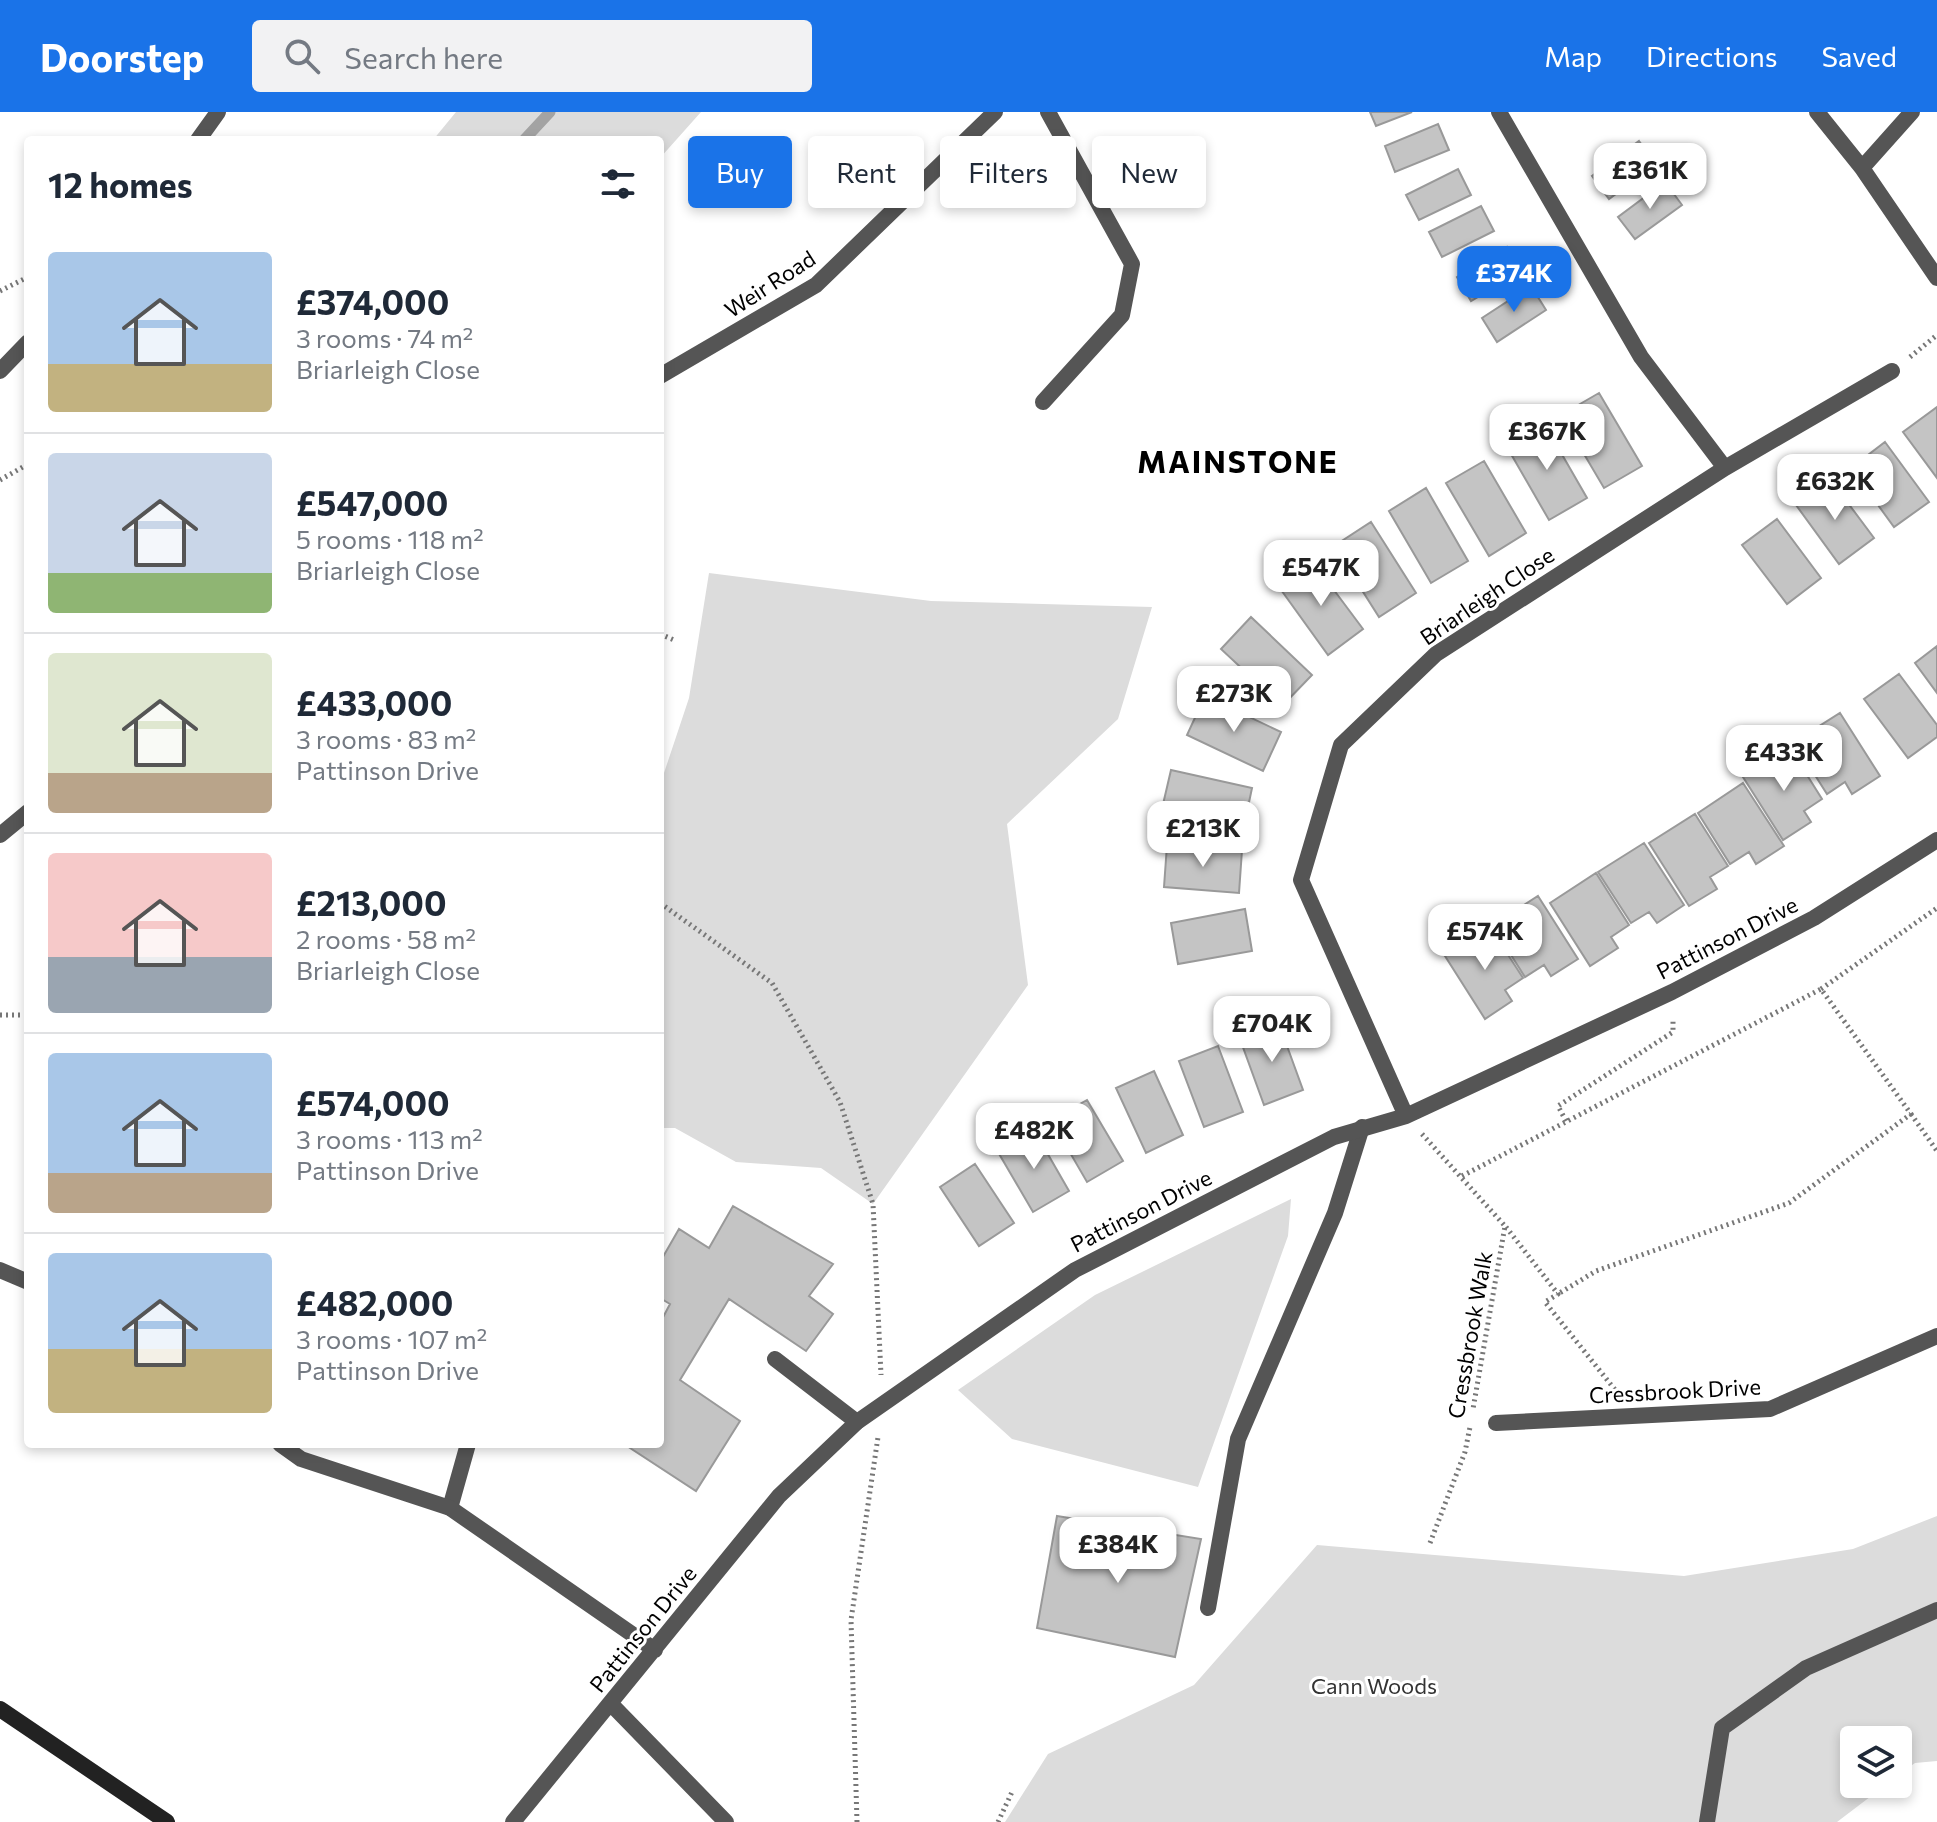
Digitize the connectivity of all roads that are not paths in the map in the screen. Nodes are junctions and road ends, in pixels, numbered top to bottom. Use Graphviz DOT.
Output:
graph roads {
  1 [pos="218,112"];
  2 [pos="995,112"];
  3 [pos="1048,112"];
  4 [pos="1499,112"];
  5 [pos="1817,112"];
  6 [pos="1912,112"];
  7 [pos="201,136"];
  8 [pos="1862,168"];
  9 [pos="1937,278"];
  10 [pos="24,346"];
  11 [pos="0,371"];
  12 [pos="1892,371"];
  13 [pos="664,374"];
  14 [pos="1043,402"];
  15 [pos="1725,468"];
  16 [pos="24,815"];
  17 [pos="0,835"];
  18 [pos="1937,840"];
  19 [pos="1406,1116"];
  20 [pos="1362,1127"];
  21 [pos="0,1270"];
  22 [pos="24,1280"];
  23 [pos="1937,1336"];
  24 [pos="775,1359"];
  25 [pos="857,1422"];
  26 [pos="1496,1423"];
  27 [pos="286,1448"];
  28 [pos="467,1448"];
  29 [pos="450,1508"];
  30 [pos="1208,1608"];
  31 [pos="1937,1610"];
  32 [pos="655,1650"];
  33 [pos="611,1704"];
  34 [pos="0,1709"];
  35 [pos="167,1822"];
  36 [pos="513,1822"];
  37 [pos="726,1822"];
  38 [pos="1707,1822"];
  1 -- 7 [label="street"];
  2 -- 13 [label="street, Weir Road"];
  3 -- 14 [label="street"];
  4 -- 15 [label="street"];
  5 -- 8 [label="street"];
  6 -- 8 [label="street"];
  8 -- 9 [label="street"];
  10 -- 11 [label="street"];
  12 -- 15 [label="street, Briarleigh Close"];
  15 -- 19 [label="street, Briarleigh Close"];
  16 -- 17 [label="street"];
  18 -- 19 [label="street, Pattinson Drive"];
  19 -- 20 [label="street, Pattinson Drive"];
  20 -- 25 [label="street, Pattinson Drive"];
  20 -- 30 [label="street"];
  21 -- 22 [label="street"];
  23 -- 26 [label="street, Cressbrook Drive"];
  24 -- 25 [label="street"];
  25 -- 32 [label="street, Pattinson Drive"];
  27 -- 29 [label="street"];
  28 -- 29 [label="street"];
  29 -- 32 [label="street"];
  31 -- 38 [label="street"];
  32 -- 33 [label="street, Pattinson Drive"];
  33 -- 36 [label="street, Pattinson Drive"];
  33 -- 37 [label="street"];
  34 -- 35 [label="main road"];
}
